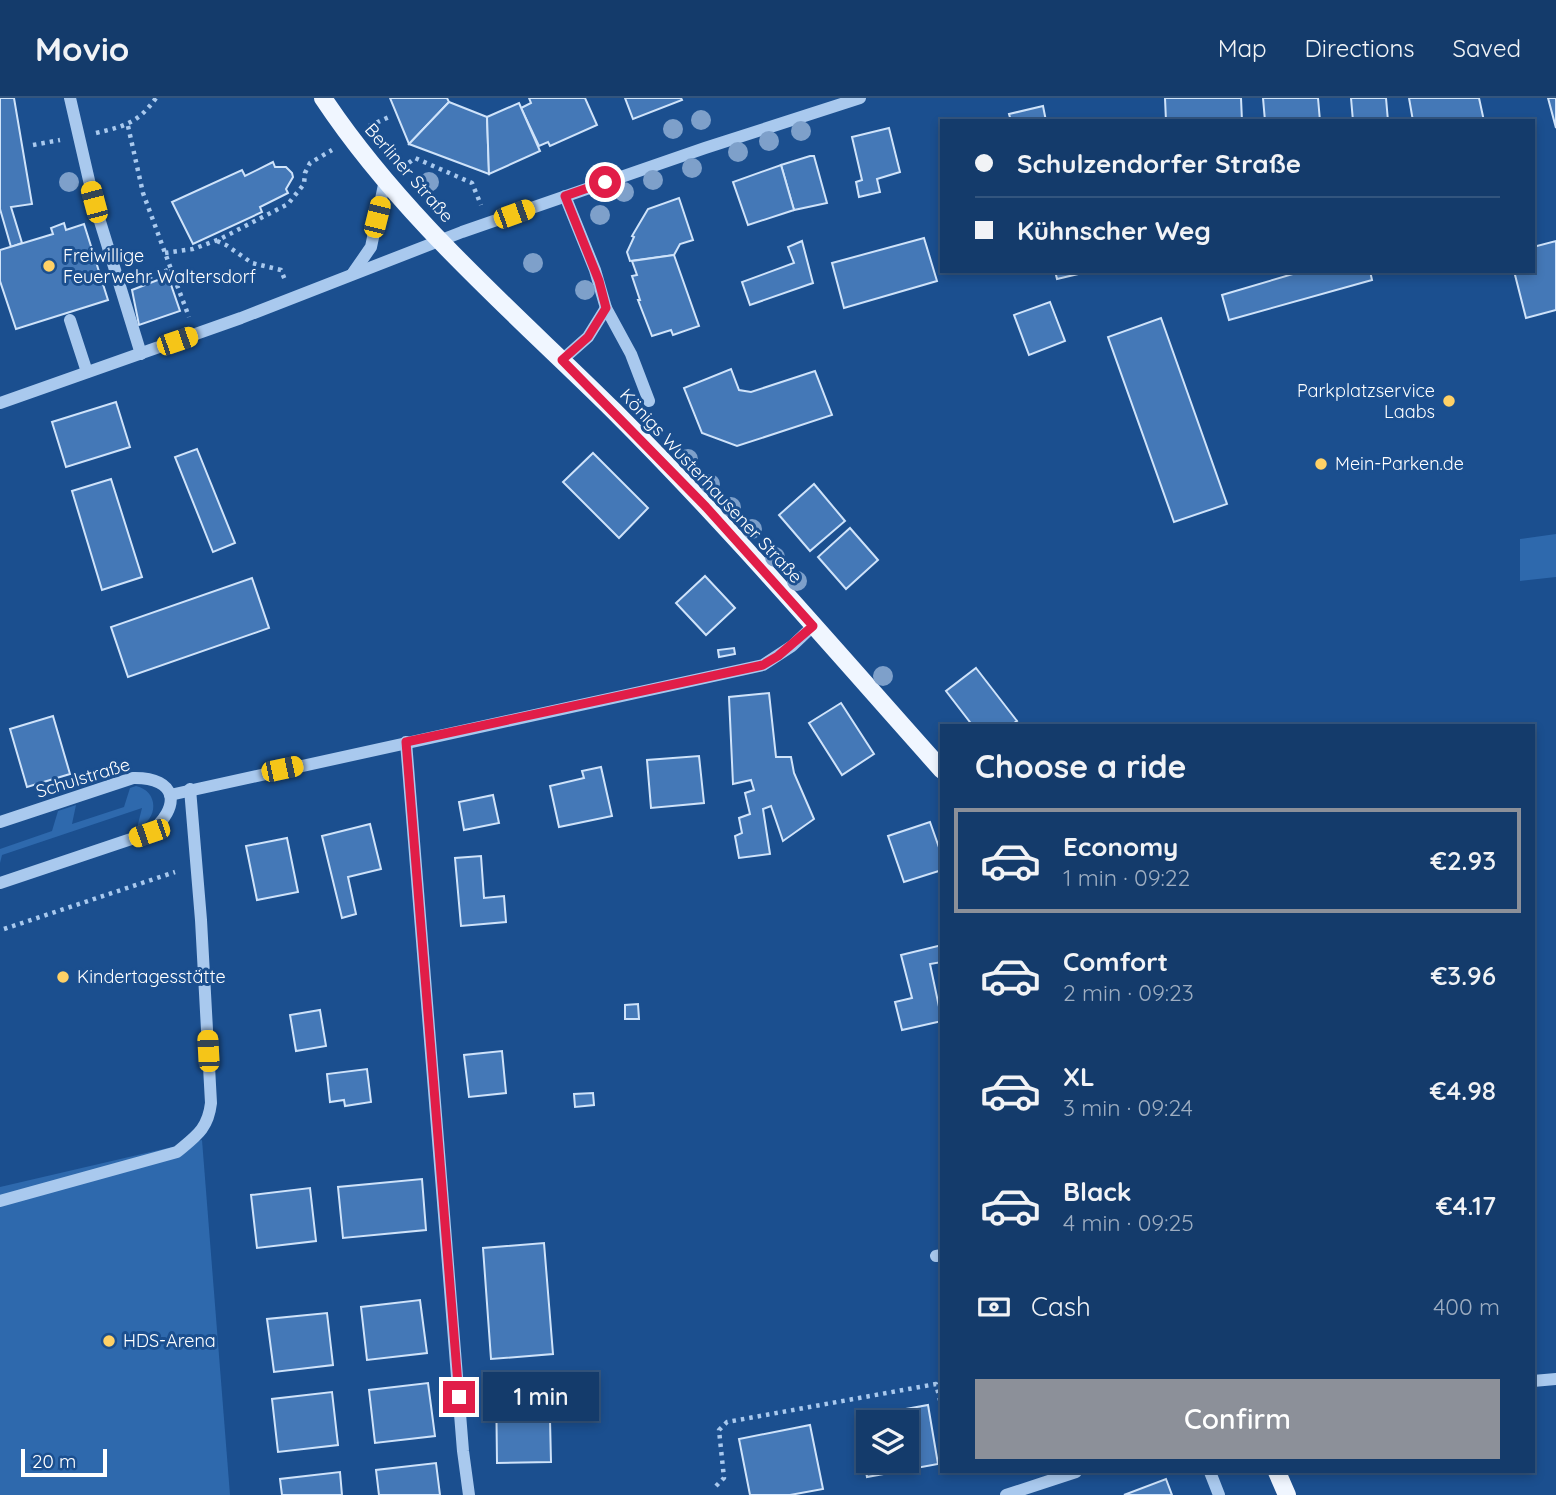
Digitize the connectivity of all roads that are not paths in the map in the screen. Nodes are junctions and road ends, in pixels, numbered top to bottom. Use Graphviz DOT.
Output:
graph roads {
  1 [pos="69,98"];
  2 [pos="323,98"];
  3 [pos="860,98"];
  4 [pos="392,175"];
  5 [pos="565,196"];
  6 [pos="440,240"];
  7 [pos="353,273"];
  8 [pos="606,308"];
  9 [pos="70,320"];
  10 [pos="141,354"];
  11 [pos="562,360"];
  12 [pos="88,372"];
  13 [pos="1,398"];
  14 [pos="649,401"];
  15 [pos="813,626"];
  16 [pos="406,742"];
  17 [pos="940,768"];
  18 [pos="190,789"];
  19 [pos="170,795"];
  20 [pos="0,822"];
  21 [pos="0,883"];
  22 [pos="0,1201"];
  23 [pos="1556,1379"];
  24 [pos="1535,1381"];
  25 [pos="1073,1473"];
  26 [pos="1210,1473"];
  27 [pos="1277,1473"];
  28 [pos="469,1495"];
  29 [pos="1006,1495"];
  30 [pos="1219,1495"];
  31 [pos="1287,1495"];
  1 -- 10 [label="street"];
  2 -- 4 [label="main road, Berliner Straße"];
  3 -- 5 [label="street"];
  4 -- 6 [label="main road, Berliner Straße"];
  4 -- 7 [label="street"];
  5 -- 6 [label="street"];
  5 -- 8 [label="street"];
  6 -- 7 [label="street"];
  6 -- 11 [label="main road, Königs Wusterhausener Straße"];
  7 -- 10 [label="street"];
  8 -- 11 [label="street"];
  8 -- 14 [label="street"];
  9 -- 12 [label="street"];
  10 -- 12 [label="street"];
  11 -- 15 [label="main road, Königs Wusterhausener Straße"];
  12 -- 13 [label="street"];
  15 -- 16 [label="street"];
  15 -- 17 [label="main road, Königs Wusterhausener Straße"];
  16 -- 18 [label="street"];
  16 -- 28 [label="street"];
  18 -- 19 [label="street"];
  18 -- 22 [label="street"];
  19 -- 20 [label="street, Schulstraße"];
  19 -- 21 [label="street"];
  23 -- 24 [label="street"];
  25 -- 29 [label="street"];
  26 -- 30 [label="street"];
  27 -- 31 [label="main road"];
}
